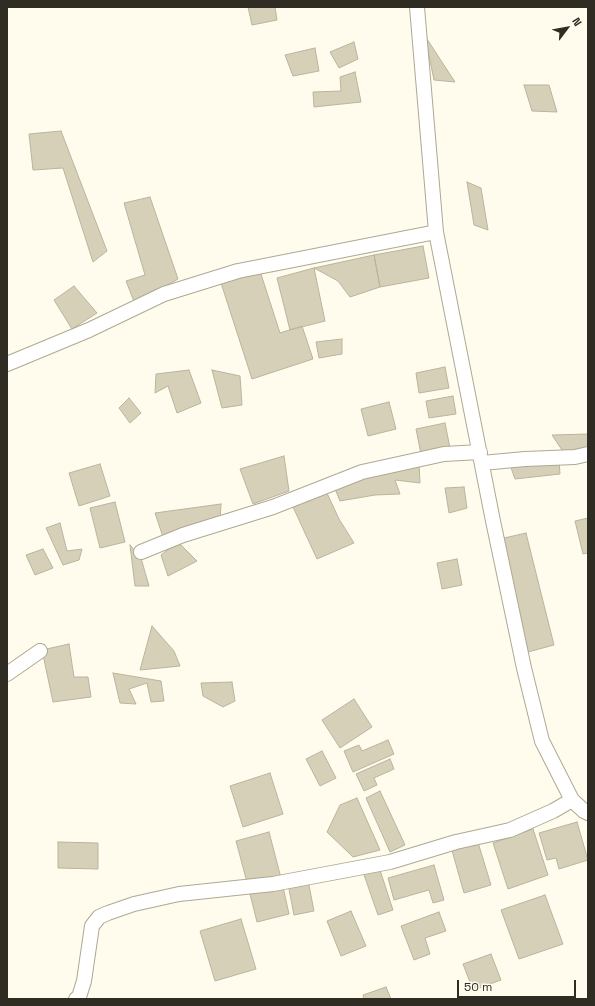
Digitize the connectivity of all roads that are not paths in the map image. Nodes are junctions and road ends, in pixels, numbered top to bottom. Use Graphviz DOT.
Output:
graph roads {
  1 [pos="417,7"];
  2 [pos="436,232"];
  3 [pos="7,364"];
  4 [pos="588,454"];
  5 [pos="481,457"];
  6 [pos="141,552"];
  7 [pos="40,651"];
  8 [pos="7,674"];
  9 [pos="572,800"];
  10 [pos="588,813"];
  11 [pos="76,999"];
  1 -- 2 [label="street"];
  2 -- 3 [label="street"];
  2 -- 5 [label="street"];
  4 -- 5 [label="street"];
  5 -- 6 [label="street"];
  5 -- 9 [label="street"];
  7 -- 8 [label="street"];
  9 -- 10 [label="street"];
  9 -- 11 [label="street"];
}
